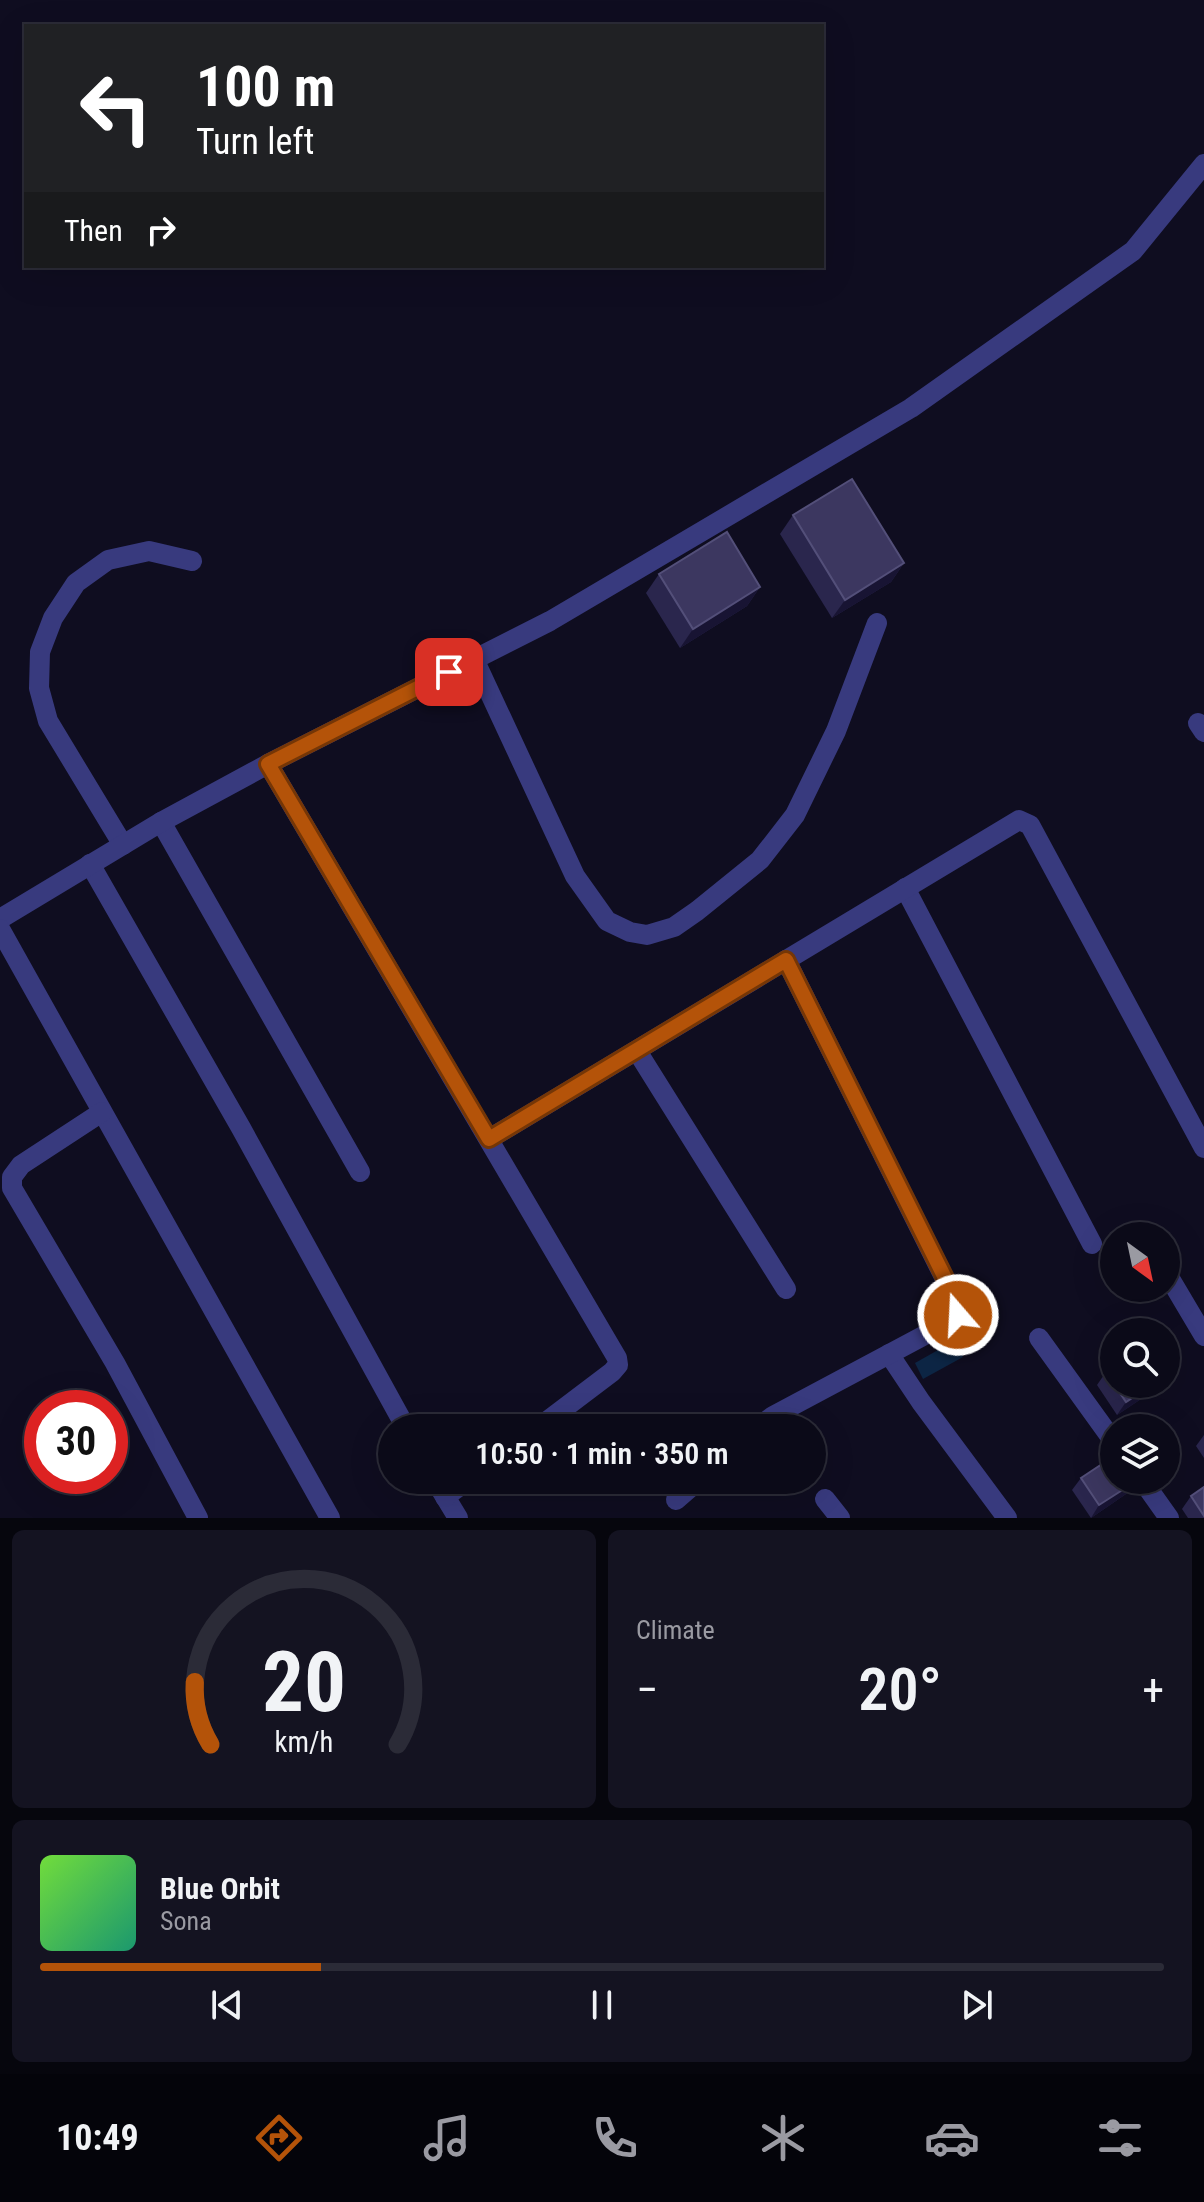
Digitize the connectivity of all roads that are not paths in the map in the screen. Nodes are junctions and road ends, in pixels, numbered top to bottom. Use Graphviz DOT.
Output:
graph roads {
  1 [pos="1204,164"];
  2 [pos="192,561"];
  3 [pos="877,623"];
  4 [pos="474,659"];
  5 [pos="268,764"];
  6 [pos="161,822"];
  7 [pos="123,845"];
  8 [pos="90,864"];
  9 [pos="905,888"];
  10 [pos="0,919"];
  11 [pos="0,929"];
  12 [pos="786,960"];
  13 [pos="637,1051"];
  14 [pos="102,1112"];
  15 [pos="489,1139"];
  16 [pos="1204,1148"];
  17 [pos="360,1172"];
  18 [pos="1092,1244"];
  19 [pos="786,1289"];
  20 [pos="1180,1296"];
  21 [pos="1204,1336"];
  22 [pos="1039,1338"];
  23 [pos="889,1354"];
  24 [pos="398,1414"];
  25 [pos="556,1414"];
  26 [pos="777,1414"];
  27 [pos="1100,1423"];
  28 [pos="443,1494"];
  29 [pos="683,1494"];
  30 [pos="1152,1494"];
  31 [pos="825,1499"];
  32 [pos="676,1500"];
  33 [pos="198,1518"];
  34 [pos="330,1518"];
  35 [pos="458,1518"];
  36 [pos="840,1518"];
  37 [pos="1007,1518"];
  38 [pos="1169,1518"];
  1 -- 4 [label="street"];
  2 -- 7 [label="street"];
  3 -- 4 [label="street"];
  4 -- 5 [label="street"];
  5 -- 6 [label="street"];
  5 -- 15 [label="street"];
  6 -- 7 [label="street"];
  6 -- 17 [label="street"];
  7 -- 8 [label="street"];
  8 -- 10 [label="street"];
  8 -- 24 [label="street"];
  9 -- 12 [label="street"];
  9 -- 16 [label="street"];
  9 -- 18 [label="street"];
  11 -- 14 [label="street"];
  12 -- 13 [label="street"];
  12 -- 23 [label="street"];
  13 -- 15 [label="street"];
  13 -- 19 [label="street"];
  14 -- 33 [label="street"];
  14 -- 34 [label="street"];
  15 -- 25 [label="street"];
  20 -- 21 [label="street"];
  22 -- 27 [label="street"];
  23 -- 26 [label="street"];
  23 -- 37 [label="street"];
  28 -- 35 [label="street"];
  29 -- 32 [label="street"];
  30 -- 38 [label="street"];
  31 -- 36 [label="street"];
}
